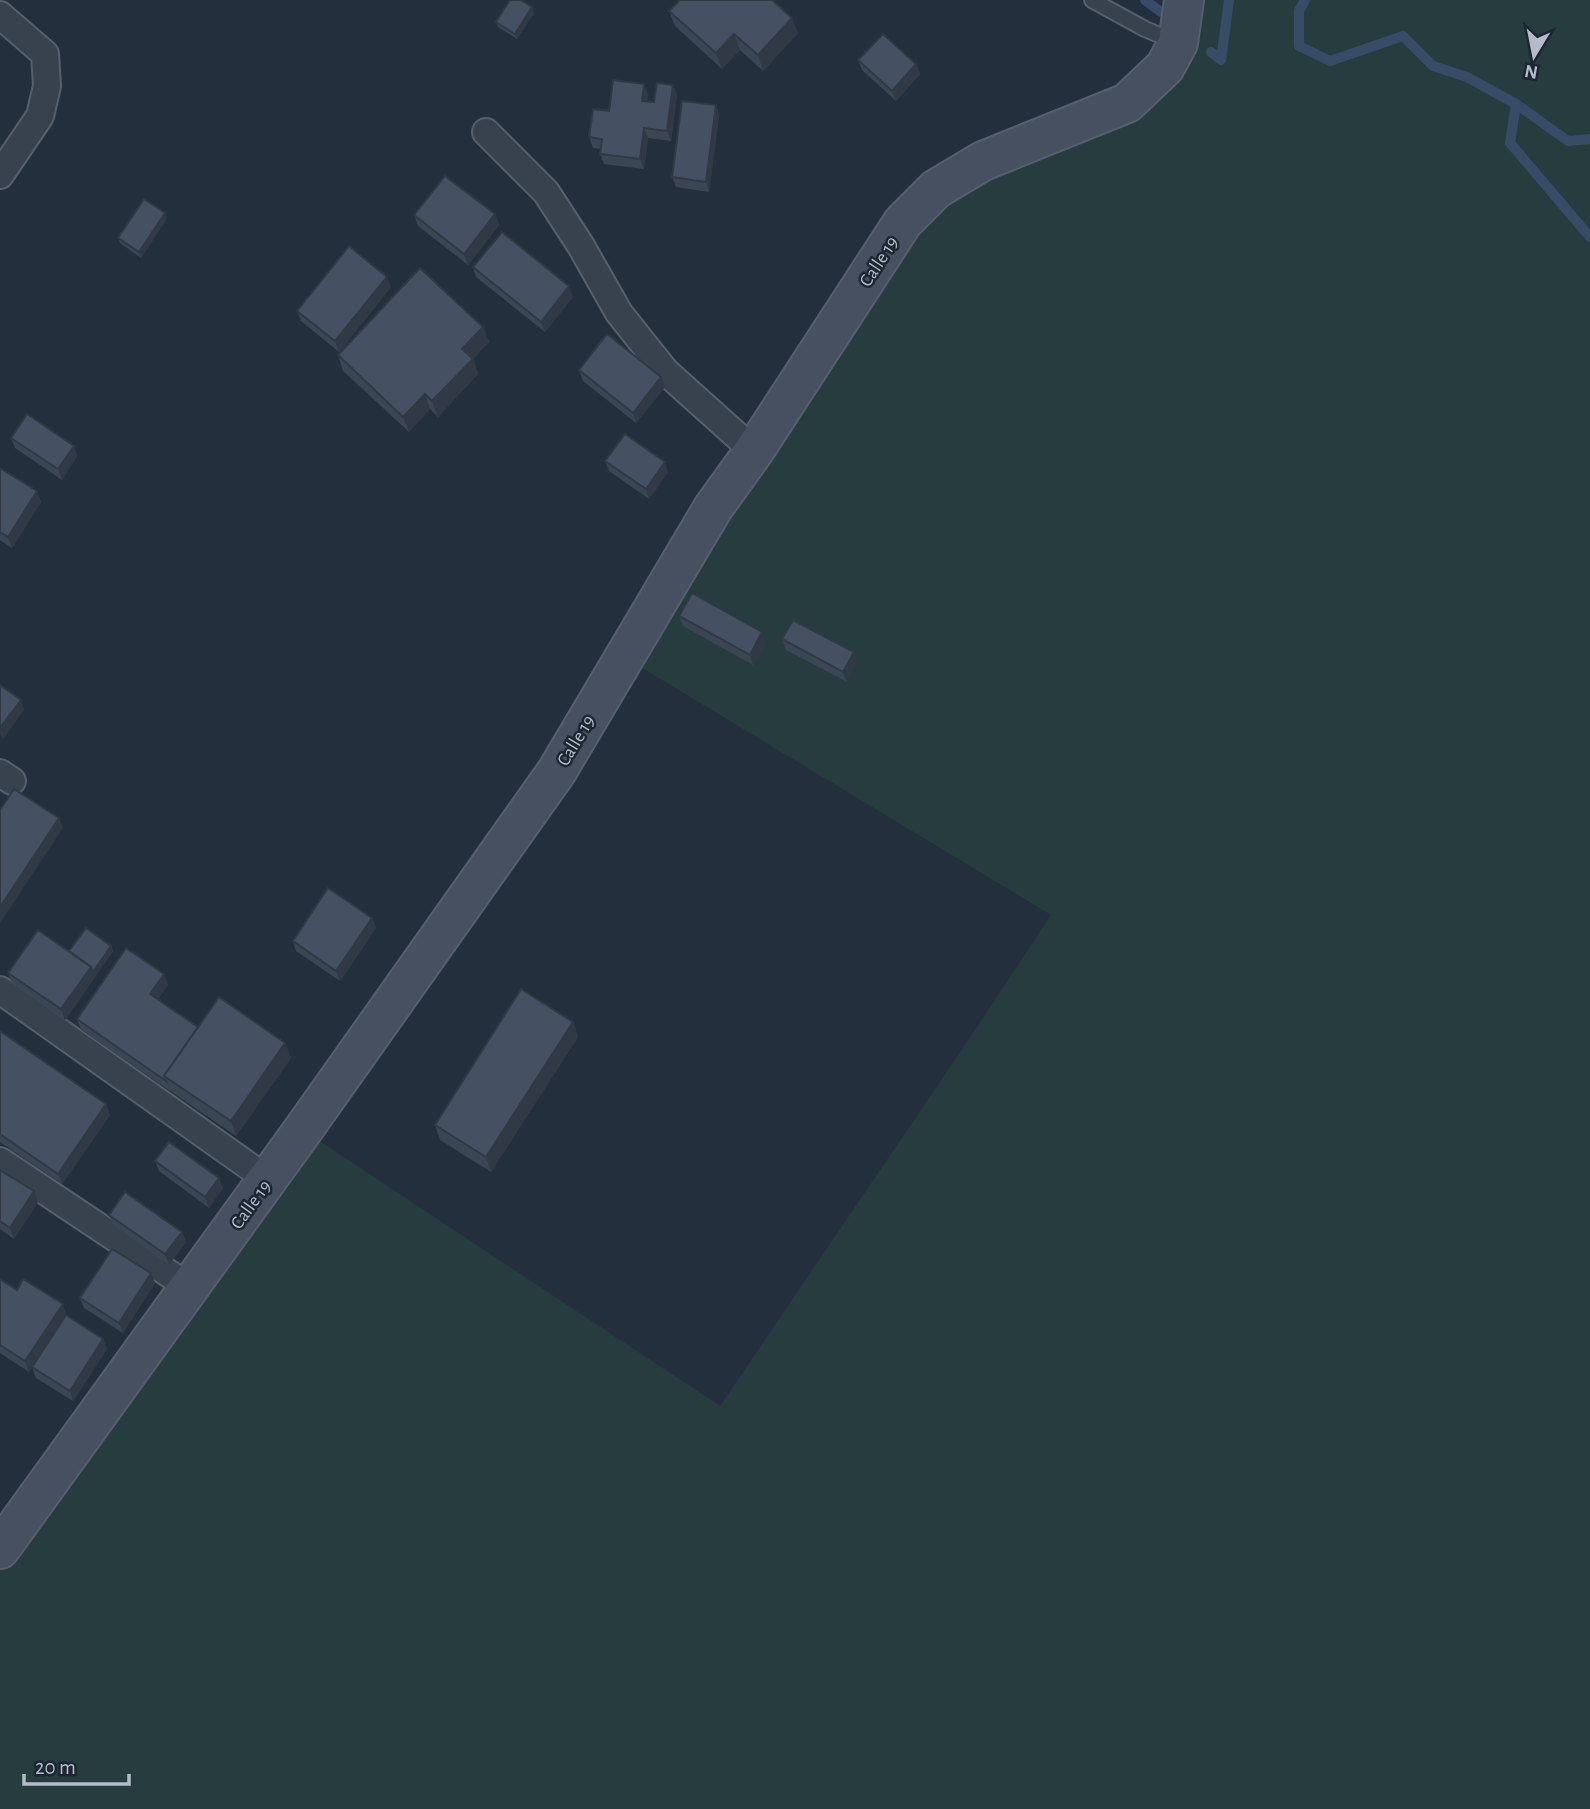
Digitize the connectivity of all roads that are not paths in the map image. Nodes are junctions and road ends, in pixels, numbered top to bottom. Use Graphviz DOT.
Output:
graph roads {
  1 [pos="1092,0"];
  2 [pos="1184,0"];
  3 [pos="0,15"];
  4 [pos="1178,43"];
  5 [pos="486,132"];
  6 [pos="0,175"];
  7 [pos="754,451"];
  8 [pos="0,990"];
  9 [pos="0,1161"];
  10 [pos="267,1179"];
  11 [pos="190,1287"];
  12 [pos="0,1549"];
  1 -- 4 [label="lane"];
  2 -- 4 [label="street, Calle 19"];
  3 -- 6 [label="street"];
  4 -- 7 [label="street, Calle 19"];
  5 -- 7 [label="street"];
  7 -- 10 [label="street, Calle 19"];
  8 -- 10 [label="street"];
  9 -- 11 [label="street"];
  10 -- 11 [label="street, Calle 19"];
  11 -- 12 [label="street, Calle 19"];
}
